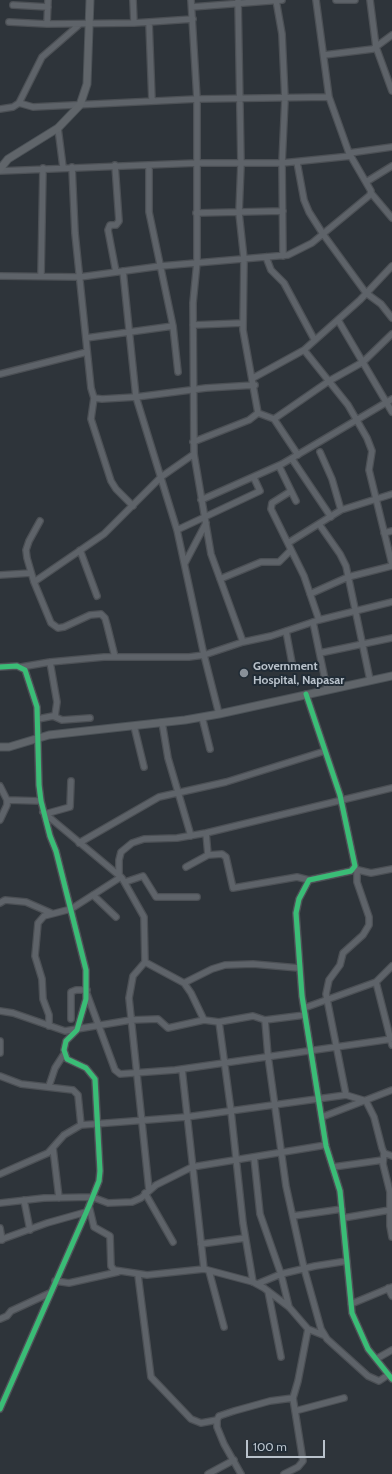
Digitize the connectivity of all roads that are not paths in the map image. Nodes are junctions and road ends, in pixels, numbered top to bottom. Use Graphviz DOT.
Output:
graph roads {
  1 [pos="48,0"];
  2 [pos="90,0"];
  3 [pos="133,0"];
  4 [pos="191,0"];
  5 [pos="278,0"];
  6 [pos="316,0"];
  7 [pos="336,0"];
  8 [pos="355,0"];
  9 [pos="370,0"];
  10 [pos="238,2"];
  11 [pos="13,4"];
  12 [pos="48,6"];
  13 [pos="192,7"];
  14 [pos="193,19"];
  15 [pos="9,22"];
  16 [pos="149,22"];
  17 [pos="89,23"];
  18 [pos="134,23"];
  19 [pos="48,24"];
  20 [pos="80,24"];
  21 [pos="392,35"];
  22 [pos="376,47"];
  23 [pos="324,55"];
  24 [pos="392,91"];
  25 [pos="329,97"];
  26 [pos="197,99"];
  27 [pos="285,99"];
  28 [pos="240,100"];
  29 [pos="152,101"];
  30 [pos="19,103"];
  31 [pos="80,105"];
  32 [pos="0,109"];
  33 [pos="58,128"];
  34 [pos="392,147"];
  35 [pos="350,155"];
  36 [pos="297,162"];
  37 [pos="197,163"];
  38 [pos="241,164"];
  39 [pos="282,164"];
  40 [pos="149,165"];
  41 [pos="72,166"];
  42 [pos="115,166"];
  43 [pos="392,166"];
  44 [pos="63,167"];
  45 [pos="43,168"];
  46 [pos="0,170"];
  47 [pos="366,182"];
  48 [pos="371,193"];
  49 [pos="283,211"];
  50 [pos="196,213"];
  51 [pos="239,213"];
  52 [pos="392,218"];
  53 [pos="323,234"];
  54 [pos="283,256"];
  55 [pos="266,257"];
  56 [pos="244,259"];
  57 [pos="197,262"];
  58 [pos="161,266"];
  59 [pos="392,266"];
  60 [pos="120,271"];
  61 [pos="0,276"];
  62 [pos="41,276"];
  63 [pos="80,277"];
  64 [pos="366,293"];
  65 [pos="392,318"];
  66 [pos="338,320"];
  67 [pos="243,323"];
  68 [pos="173,326"];
  69 [pos="193,326"];
  70 [pos="130,333"];
  71 [pos="392,334"];
  72 [pos="86,338"];
  73 [pos="314,339"];
  74 [pos="304,350"];
  75 [pos="87,352"];
  76 [pos="363,362"];
  77 [pos="178,372"];
  78 [pos="0,374"];
  79 [pos="253,378"];
  80 [pos="329,382"];
  81 [pos="255,385"];
  82 [pos="193,391"];
  83 [pos="136,397"];
  84 [pos="94,398"];
  85 [pos="392,399"];
  86 [pos="386,403"];
  87 [pos="392,412"];
  88 [pos="258,413"];
  89 [pos="274,419"];
  90 [pos="358,421"];
  91 [pos="193,442"];
  92 [pos="320,452"];
  93 [pos="194,454"];
  94 [pos="298,455"];
  95 [pos="292,459"];
  96 [pos="279,466"];
  97 [pos="161,478"];
  98 [pos="254,478"];
  99 [pos="291,491"];
  100 [pos="392,494"];
  101 [pos="376,498"];
  102 [pos="201,500"];
  103 [pos="296,501"];
  104 [pos="133,506"];
  105 [pos="341,510"];
  106 [pos="205,516"];
  107 [pos="331,516"];
  108 [pos="40,521"];
  109 [pos="206,523"];
  110 [pos="319,524"];
  111 [pos="178,530"];
  112 [pos="392,531"];
  113 [pos="384,533"];
  114 [pos="288,543"];
  115 [pos="80,550"];
  116 [pos="291,550"];
  117 [pos="185,563"];
  118 [pos="392,565"];
  119 [pos="31,573"];
  120 [pos="0,575"];
  121 [pos="348,577"];
  122 [pos="220,579"];
  123 [pos="34,582"];
  124 [pos="310,594"];
  125 [pos="97,596"];
  126 [pos="392,602"];
  127 [pos="356,611"];
  128 [pos="316,621"];
  129 [pos="286,631"];
  130 [pos="392,638"];
  131 [pos="243,642"];
  132 [pos="363,645"];
  133 [pos="320,653"];
  134 [pos="204,655"];
  135 [pos="115,657"];
  136 [pos="50,662"];
  137 [pos="292,663"];
  138 [pos="0,667"];
  139 [pos="20,667"];
  140 [pos="392,676"];
  141 [pos="370,680"];
  142 [pos="327,689"];
  143 [pos="306,694"];
  144 [pos="219,714"];
  145 [pos="55,716"];
  146 [pos="202,717"];
  147 [pos="90,718"];
  148 [pos="38,719"];
  149 [pos="162,722"];
  150 [pos="134,726"];
  151 [pos="37,737"];
  152 [pos="0,747"];
  153 [pos="210,749"];
  154 [pos="325,751"];
  155 [pos="144,767"];
  156 [pos="71,781"];
  157 [pos="0,786"];
  158 [pos="392,788"];
  159 [pos="179,792"];
  160 [pos="7,800"];
  161 [pos="341,800"];
  162 [pos="41,801"];
  163 [pos="44,813"];
  164 [pos="0,820"];
  165 [pos="206,833"];
  166 [pos="191,836"];
  167 [pos="79,843"];
  168 [pos="208,855"];
  169 [pos="186,867"];
  170 [pos="392,869"];
  171 [pos="355,870"];
  172 [pos="120,875"];
  173 [pos="309,880"];
  174 [pos="125,882"];
  175 [pos="93,895"];
  176 [pos="197,897"];
  177 [pos="0,903"];
  178 [pos="71,908"];
  179 [pos="51,913"];
  180 [pos="116,917"];
  181 [pos="145,962"];
  182 [pos="392,966"];
  183 [pos="299,968"];
  184 [pos="376,982"];
  185 [pos="184,983"];
  186 [pos="87,991"];
  187 [pos="327,998"];
  188 [pos="304,1008"];
  189 [pos="0,1011"];
  190 [pos="305,1015"];
  191 [pos="71,1019"];
  192 [pos="131,1020"];
  193 [pos="204,1020"];
  194 [pos="265,1020"];
  195 [pos="219,1022"];
  196 [pos="49,1026"];
  197 [pos="98,1027"];
  198 [pos="76,1030"];
  199 [pos="0,1041"];
  200 [pos="391,1041"];
  201 [pos="337,1047"];
  202 [pos="311,1050"];
  203 [pos="0,1053"];
  204 [pos="64,1054"];
  205 [pos="268,1056"];
  206 [pos="225,1062"];
  207 [pos="182,1069"];
  208 [pos="138,1072"];
  209 [pos="0,1076"];
  210 [pos="49,1086"];
  211 [pos="392,1090"];
  212 [pos="346,1095"];
  213 [pos="319,1099"];
  214 [pos="366,1101"];
  215 [pos="274,1105"];
  216 [pos="231,1111"];
  217 [pos="186,1117"];
  218 [pos="322,1117"];
  219 [pos="143,1121"];
  220 [pos="99,1125"];
  221 [pos="81,1126"];
  222 [pos="326,1145"];
  223 [pos="53,1148"];
  224 [pos="281,1152"];
  225 [pos="384,1152"];
  226 [pos="254,1156"];
  227 [pos="392,1156"];
  228 [pos="236,1160"];
  229 [pos="383,1160"];
  230 [pos="192,1167"];
  231 [pos="333,1167"];
  232 [pos="0,1174"];
  233 [pos="147,1192"];
  234 [pos="92,1197"];
  235 [pos="60,1198"];
  236 [pos="24,1200"];
  237 [pos="0,1203"];
  238 [pos="87,1209"];
  239 [pos="342,1209"];
  240 [pos="390,1210"];
  241 [pos="293,1216"];
  242 [pos="343,1218"];
  243 [pos="0,1228"];
  244 [pos="391,1229"];
  245 [pos="30,1230"];
  246 [pos="392,1237"];
  247 [pos="245,1238"];
  248 [pos="1,1240"];
  249 [pos="173,1242"];
  250 [pos="201,1244"];
  251 [pos="347,1262"];
  252 [pos="304,1268"];
  253 [pos="206,1270"];
  254 [pos="118,1272"];
  255 [pos="281,1274"];
  256 [pos="138,1275"];
  257 [pos="55,1281"];
  258 [pos="255,1283"];
  259 [pos="390,1287"];
  260 [pos="268,1290"];
  261 [pos="50,1293"];
  262 [pos="392,1296"];
  263 [pos="351,1304"];
  264 [pos="289,1307"];
  265 [pos="0,1319"];
  266 [pos="224,1327"];
  267 [pos="308,1329"];
  268 [pos="323,1335"];
  269 [pos="392,1350"];
  270 [pos="281,1357"];
  271 [pos="376,1359"];
  272 [pos="390,1377"];
  273 [pos="0,1390"];
  274 [pos="8,1390"];
  275 [pos="293,1398"];
  276 [pos="344,1398"];
  277 [pos="0,1410"];
  278 [pos="295,1411"];
  279 [pos="217,1420"];
  280 [pos="234,1460"];
  281 [pos="208,1474"];
  282 [pos="241,1474"];
  283 [pos="284,1474"];
  1 -- 12 [label="street"];
  2 -- 17 [label="main road"];
  3 -- 18 [label="street"];
  4 -- 13 [label="street"];
  5 -- 10 [label="street"];
  5 -- 27 [label="street"];
  6 -- 23 [label="street"];
  7 -- 8 [label="street"];
  9 -- 22 [label="street"];
  10 -- 13 [label="street"];
  10 -- 28 [label="street"];
  11 -- 12 [label="street"];
  12 -- 19 [label="street"];
  13 -- 14 [label="street"];
  14 -- 16 [label="street"];
  14 -- 26 [label="street"];
  15 -- 19 [label="street"];
  16 -- 18 [label="street"];
  16 -- 29 [label="street"];
  17 -- 18 [label="street"];
  17 -- 20 [label="street"];
  17 -- 31 [label="main road"];
  19 -- 20 [label="street"];
  20 -- 30 [label="street"];
  21 -- 22 [label="street"];
  22 -- 23 [label="street"];
  22 -- 24 [label="street"];
  23 -- 25 [label="street"];
  25 -- 27 [label="street"];
  25 -- 35 [label="street"];
  26 -- 28 [label="street"];
  26 -- 29 [label="street"];
  26 -- 37 [label="street"];
  27 -- 28 [label="street"];
  27 -- 39 [label="street"];
  28 -- 38 [label="street"];
  29 -- 31 [label="street"];
  30 -- 31 [label="street"];
  30 -- 32 [label="street"];
  31 -- 33 [label="main road"];
  33 -- 44 [label="street"];
  33 -- 46 [label="main road"];
  34 -- 35 [label="street"];
  35 -- 36 [label="street"];
  35 -- 47 [label="street"];
  36 -- 39 [label="street"];
  36 -- 53 [label="street"];
  37 -- 38 [label="street"];
  37 -- 40 [label="street"];
  37 -- 50 [label="street"];
  38 -- 39 [label="street"];
  38 -- 51 [label="street"];
  39 -- 49 [label="street"];
  40 -- 42 [label="street"];
  40 -- 58 [label="street"];
  41 -- 42 [label="street"];
  41 -- 44 [label="street"];
  41 -- 63 [label="street"];
  42 -- 60 [label="street"];
  43 -- 47 [label="street"];
  44 -- 45 [label="street"];
  45 -- 46 [label="street"];
  45 -- 62 [label="street"];
  47 -- 48 [label="street"];
  48 -- 52 [label="street"];
  48 -- 53 [label="street"];
  49 -- 51 [label="street"];
  49 -- 54 [label="street"];
  50 -- 51 [label="street"];
  50 -- 57 [label="street"];
  51 -- 56 [label="street"];
  53 -- 54 [label="street"];
  53 -- 64 [label="street"];
  54 -- 55 [label="street"];
  55 -- 56 [label="street"];
  55 -- 73 [label="street"];
  56 -- 57 [label="street"];
  56 -- 67 [label="street"];
  57 -- 58 [label="street"];
  57 -- 69 [label="street"];
  58 -- 60 [label="street"];
  58 -- 68 [label="street"];
  59 -- 64 [label="street"];
  60 -- 63 [label="street"];
  60 -- 70 [label="street"];
  61 -- 62 [label="street"];
  62 -- 63 [label="street"];
  63 -- 72 [label="street"];
  64 -- 65 [label="street"];
  64 -- 66 [label="street"];
  66 -- 73 [label="street"];
  66 -- 76 [label="street"];
  67 -- 69 [label="street"];
  67 -- 79 [label="street"];
  68 -- 70 [label="street"];
  68 -- 77 [label="street"];
  69 -- 82 [label="street"];
  70 -- 72 [label="street"];
  70 -- 83 [label="street"];
  71 -- 76 [label="street"];
  72 -- 75 [label="street"];
  73 -- 74 [label="street"];
  74 -- 79 [label="street"];
  74 -- 80 [label="street"];
  75 -- 78 [label="street"];
  75 -- 84 [label="street"];
  76 -- 80 [label="street"];
  76 -- 86 [label="street"];
  79 -- 81 [label="street"];
  80 -- 89 [label="street"];
  80 -- 90 [label="street"];
  81 -- 82 [label="street"];
  81 -- 88 [label="street"];
  82 -- 83 [label="street"];
  82 -- 91 [label="street"];
  83 -- 84 [label="street"];
  83 -- 97 [label="street"];
  84 -- 104 [label="street"];
  85 -- 86 [label="street"];
  86 -- 87 [label="street"];
  86 -- 90 [label="street"];
  88 -- 89 [label="street"];
  88 -- 91 [label="street"];
  89 -- 94 [label="street"];
  90 -- 94 [label="street"];
  90 -- 101 [label="street"];
  91 -- 93 [label="street"];
  92 -- 105 [label="street"];
  93 -- 97 [label="street"];
  93 -- 102 [label="street"];
  94 -- 95 [label="street"];
  95 -- 96 [label="street"];
  95 -- 107 [label="street"];
  96 -- 98 [label="street"];
  96 -- 99 [label="street"];
  97 -- 104 [label="street"];
  97 -- 111 [label="street"];
  98 -- 102 [label="street"];
  98 -- 106 [label="street"];
  99 -- 103 [label="street"];
  99 -- 114 [label="street"];
  100 -- 101 [label="street"];
  101 -- 105 [label="street"];
  101 -- 113 [label="street"];
  102 -- 106 [label="street"];
  104 -- 115 [label="street"];
  105 -- 107 [label="street"];
  106 -- 109 [label="street"];
  106 -- 111 [label="street"];
  107 -- 110 [label="street"];
  108 -- 119 [label="street"];
  109 -- 117 [label="street"];
  109 -- 122 [label="street"];
  110 -- 114 [label="street"];
  110 -- 121 [label="street"];
  111 -- 117 [label="street"];
  112 -- 113 [label="street"];
  113 -- 118 [label="street"];
  114 -- 116 [label="street"];
  115 -- 123 [label="street"];
  115 -- 125 [label="street"];
  116 -- 122 [label="street"];
  116 -- 124 [label="street"];
  117 -- 134 [label="street"];
  118 -- 121 [label="street"];
  119 -- 120 [label="street"];
  119 -- 123 [label="street"];
  121 -- 124 [label="street"];
  121 -- 127 [label="street"];
  122 -- 131 [label="street"];
  123 -- 135 [label="street"];
  124 -- 128 [label="street"];
  126 -- 127 [label="street"];
  127 -- 128 [label="street"];
  127 -- 132 [label="street"];
  128 -- 129 [label="street"];
  128 -- 133 [label="street"];
  129 -- 131 [label="street"];
  129 -- 137 [label="street"];
  130 -- 132 [label="street"];
  131 -- 134 [label="street"];
  132 -- 133 [label="street"];
  132 -- 141 [label="street"];
  133 -- 142 [label="street"];
  134 -- 135 [label="street"];
  134 -- 144 [label="street"];
  135 -- 136 [label="street"];
  136 -- 139 [label="street"];
  136 -- 145 [label="street"];
  138 -- 139 [label="street"];
  139 -- 148 [label="street"];
  140 -- 141 [label="main road"];
  141 -- 142 [label="main road"];
  142 -- 143 [label="main road"];
  143 -- 144 [label="main road"];
  143 -- 154 [label="street"];
  144 -- 146 [label="main road"];
  145 -- 147 [label="street"];
  145 -- 148 [label="street"];
  146 -- 149 [label="main road"];
  146 -- 153 [label="street"];
  148 -- 151 [label="street"];
  149 -- 150 [label="main road"];
  149 -- 159 [label="street"];
  150 -- 151 [label="main road"];
  150 -- 155 [label="street"];
  151 -- 152 [label="main road"];
  151 -- 162 [label="street"];
  154 -- 159 [label="street"];
  154 -- 161 [label="street"];
  156 -- 163 [label="street"];
  157 -- 160 [label="street"];
  158 -- 161 [label="street"];
  159 -- 166 [label="street"];
  159 -- 167 [label="street"];
  160 -- 162 [label="street"];
  160 -- 164 [label="street"];
  161 -- 165 [label="street"];
  161 -- 171 [label="street"];
  162 -- 163 [label="street"];
  163 -- 167 [label="street"];
  163 -- 178 [label="street"];
  165 -- 166 [label="street"];
  165 -- 168 [label="street"];
  166 -- 172 [label="street"];
  167 -- 172 [label="street"];
  168 -- 169 [label="street"];
  168 -- 173 [label="street"];
  170 -- 171 [label="street"];
  171 -- 173 [label="street"];
  171 -- 187 [label="street"];
  172 -- 174 [label="street"];
  172 -- 175 [label="street"];
  173 -- 183 [label="street"];
  174 -- 176 [label="street"];
  174 -- 181 [label="street"];
  175 -- 178 [label="street"];
  175 -- 180 [label="street"];
  177 -- 179 [label="street"];
  178 -- 179 [label="street"];
  178 -- 186 [label="street"];
  179 -- 196 [label="street"];
  181 -- 185 [label="street"];
  181 -- 192 [label="street"];
  182 -- 184 [label="street"];
  183 -- 185 [label="street"];
  183 -- 188 [label="street"];
  184 -- 187 [label="street"];
  184 -- 200 [label="street"];
  185 -- 193 [label="street"];
  186 -- 191 [label="street"];
  186 -- 197 [label="street"];
  186 -- 198 [label="street"];
  187 -- 188 [label="street"];
  187 -- 201 [label="street"];
  188 -- 190 [label="street"];
  189 -- 196 [label="street"];
  190 -- 194 [label="street"];
  190 -- 202 [label="street"];
  192 -- 193 [label="street"];
  192 -- 197 [label="street"];
  192 -- 208 [label="street"];
  193 -- 195 [label="street"];
  194 -- 195 [label="street"];
  194 -- 205 [label="street"];
  195 -- 206 [label="street"];
  196 -- 198 [label="street"];
  197 -- 198 [label="street"];
  197 -- 208 [label="street"];
  198 -- 204 [label="street"];
  199 -- 203 [label="street"];
  200 -- 201 [label="street"];
  201 -- 202 [label="street"];
  201 -- 212 [label="street"];
  202 -- 205 [label="street"];
  202 -- 213 [label="street"];
  204 -- 210 [label="street"];
  204 -- 220 [label="street"];
  205 -- 206 [label="street"];
  205 -- 215 [label="street"];
  206 -- 207 [label="street"];
  206 -- 216 [label="street"];
  207 -- 208 [label="street"];
  207 -- 217 [label="street"];
  208 -- 219 [label="street"];
  209 -- 210 [label="street"];
  210 -- 221 [label="street"];
  211 -- 214 [label="street"];
  212 -- 213 [label="street"];
  212 -- 214 [label="street"];
  213 -- 215 [label="street"];
  213 -- 218 [label="street"];
  214 -- 218 [label="street"];
  214 -- 225 [label="street"];
  215 -- 216 [label="street"];
  215 -- 224 [label="street"];
  216 -- 217 [label="street"];
  216 -- 228 [label="street"];
  217 -- 219 [label="street"];
  217 -- 230 [label="street"];
  218 -- 222 [label="street"];
  219 -- 220 [label="street"];
  219 -- 233 [label="street"];
  220 -- 221 [label="street"];
  220 -- 234 [label="street"];
  221 -- 223 [label="street"];
  222 -- 224 [label="street"];
  222 -- 231 [label="street"];
  223 -- 232 [label="street"];
  223 -- 235 [label="street"];
  224 -- 226 [label="street"];
  224 -- 241 [label="street"];
  225 -- 227 [label="street"];
  225 -- 229 [label="street"];
  226 -- 228 [label="street"];
  226 -- 255 [label="street"];
  228 -- 230 [label="street"];
  228 -- 247 [label="street"];
  229 -- 231 [label="street"];
  229 -- 240 [label="street"];
  230 -- 233 [label="street"];
  230 -- 250 [label="street"];
  231 -- 239 [label="street"];
  233 -- 234 [label="street"];
  233 -- 249 [label="street"];
  234 -- 235 [label="street"];
  234 -- 238 [label="street"];
  235 -- 236 [label="street"];
  236 -- 237 [label="street"];
  236 -- 245 [label="street"];
  238 -- 245 [label="street"];
  238 -- 254 [label="street"];
  238 -- 257 [label="street"];
  239 -- 241 [label="street"];
  239 -- 242 [label="street"];
  240 -- 242 [label="street"];
  240 -- 244 [label="street"];
  241 -- 252 [label="street"];
  242 -- 251 [label="street"];
  243 -- 248 [label="street"];
  244 -- 246 [label="street"];
  245 -- 248 [label="street"];
  247 -- 250 [label="street"];
  247 -- 258 [label="street"];
  250 -- 253 [label="street"];
  251 -- 252 [label="street"];
  251 -- 263 [label="street"];
  252 -- 255 [label="street"];
  252 -- 268 [label="street"];
  253 -- 256 [label="street"];
  253 -- 258 [label="street"];
  253 -- 266 [label="street"];
  254 -- 256 [label="street"];
  254 -- 257 [label="street"];
  255 -- 258 [label="street"];
  255 -- 264 [label="street"];
  256 -- 279 [label="street"];
  257 -- 261 [label="street"];
  258 -- 260 [label="street"];
  259 -- 262 [label="street"];
  259 -- 263 [label="street"];
  260 -- 264 [label="street"];
  260 -- 270 [label="street"];
  261 -- 265 [label="street"];
  261 -- 274 [label="street"];
  263 -- 271 [label="street"];
  264 -- 267 [label="street"];
  267 -- 268 [label="street"];
  267 -- 275 [label="street"];
  268 -- 272 [label="street"];
  269 -- 271 [label="street"];
  271 -- 272 [label="street"];
  273 -- 274 [label="street"];
  274 -- 277 [label="street"];
  275 -- 278 [label="street"];
  275 -- 279 [label="street"];
  276 -- 278 [label="street"];
  278 -- 283 [label="street"];
  279 -- 280 [label="street"];
  280 -- 281 [label="street"];
  280 -- 282 [label="street"];
}
